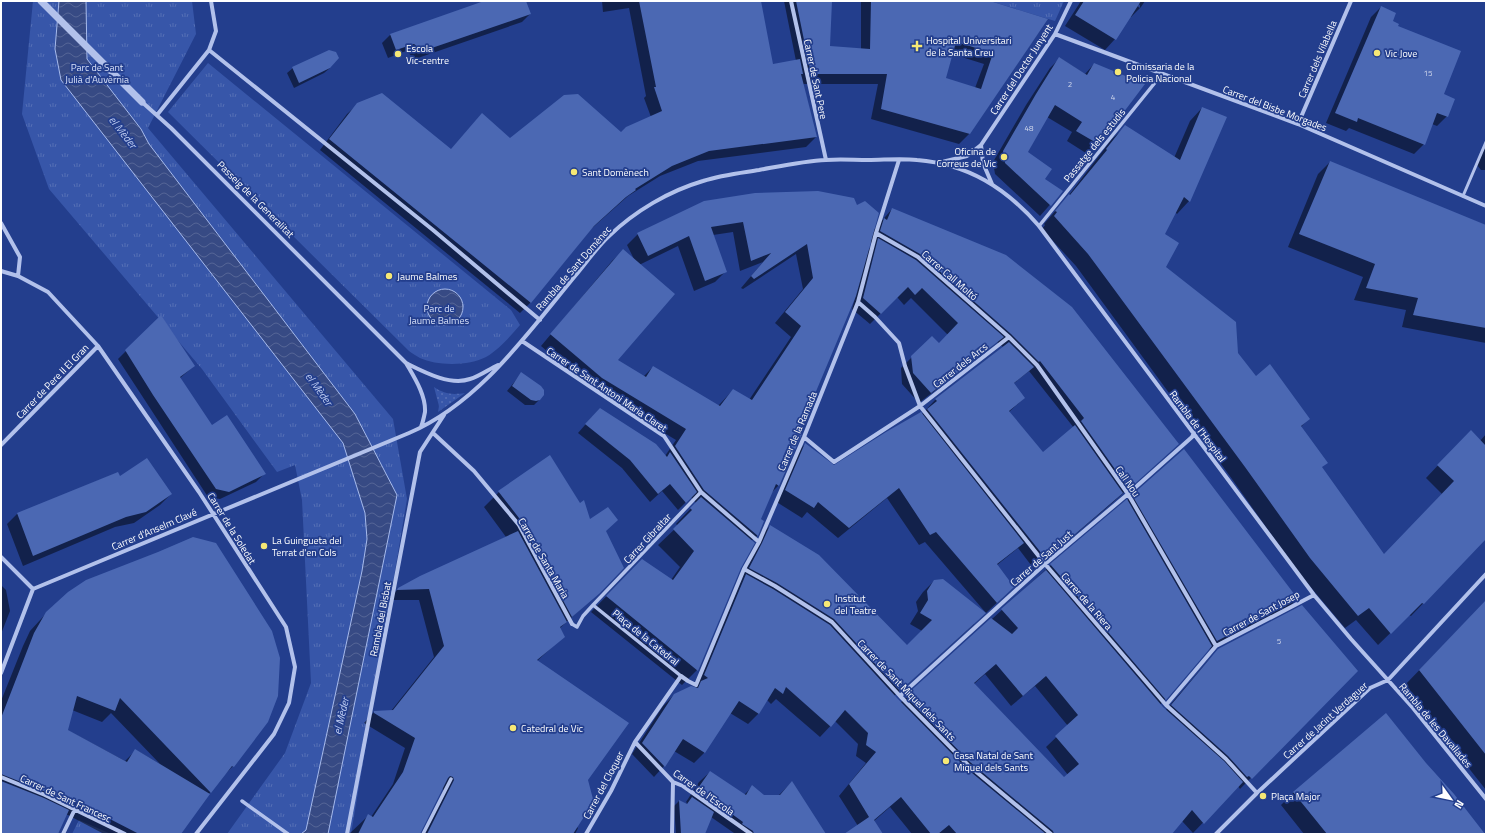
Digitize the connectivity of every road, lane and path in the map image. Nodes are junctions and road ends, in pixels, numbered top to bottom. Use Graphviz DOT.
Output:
graph roads {
  1 [pos="41,1"];
  2 [pos="211,1"];
  3 [pos="791,1"];
  4 [pos="1071,1"];
  5 [pos="1351,1"];
  6 [pos="1056,34"];
  7 [pos="209,50"];
  8 [pos="1162,74"];
  9 [pos="142,102"];
  10 [pos="157,115"];
  11 [pos="1298,124"];
  12 [pos="1486,142"];
  13 [pos="981,145"];
  14 [pos="826,160"];
  15 [pos="899,160"];
  16 [pos="941,163"];
  17 [pos="992,184"];
  18 [pos="1463,196"];
  19 [pos="1486,206"];
  20 [pos="1,223"];
  21 [pos="1039,226"];
  22 [pos="876,233"];
  23 [pos="1,271"];
  24 [pos="18,276"];
  25 [pos="858,302"];
  26 [pos="540,320"];
  27 [pos="1009,337"];
  28 [pos="522,341"];
  29 [pos="98,346"];
  30 [pos="406,363"];
  31 [pos="502,363"];
  32 [pos="920,406"];
  33 [pos="445,413"];
  34 [pos="421,427"];
  35 [pos="409,433"];
  36 [pos="433,433"];
  37 [pos="1194,433"];
  38 [pos="804,437"];
  39 [pos="1,445"];
  40 [pos="701,492"];
  41 [pos="1128,494"];
  42 [pos="212,514"];
  43 [pos="759,542"];
  44 [pos="1,557"];
  45 [pos="1045,564"];
  46 [pos="744,569"];
  47 [pos="1486,574"];
  48 [pos="33,589"];
  49 [pos="1314,595"];
  50 [pos="594,605"];
  51 [pos="572,624"];
  52 [pos="1216,646"];
  53 [pos="1,673"];
  54 [pos="681,676"];
  55 [pos="1388,680"];
  56 [pos="900,696"];
  57 [pos="1166,705"];
  58 [pos="635,742"];
  59 [pos="1,777"];
  60 [pos="451,779"];
  61 [pos="673,782"];
  62 [pos="1257,793"];
  63 [pos="1486,799"];
  64 [pos="242,801"];
  65 [pos="75,809"];
  66 [pos="63,834"];
  67 [pos="124,834"];
  68 [pos="196,834"];
  69 [pos="288,834"];
  70 [pos="347,834"];
  71 [pos="423,834"];
  72 [pos="586,834"];
  73 [pos="672,834"];
  74 [pos="751,834"];
  75 [pos="1051,834"];
  76 [pos="1216,834"];
  1 -- 9 [label="street, Passeig de la Generalitat"];
  2 -- 7 [label="street"];
  3 -- 14 [label="street, Carrer de Sant Pere"];
  4 -- 6 [label="street, Carrer del Doctor Junyent"];
  5 -- 11 [label="street, Carrer dels Vilabella"];
  6 -- 8 [label="street, Carrer del Bisbe Morgades"];
  6 -- 13 [label="street, Carrer del Doctor Junyent"];
  7 -- 10 [label="street"];
  7 -- 26 [label="street"];
  8 -- 11 [label="street, Carrer del Bisbe Morgades"];
  8 -- 21 [label="street, Passatge dels estudis"];
  9 -- 10 [label="street, Passeig de la Generalitat"];
  10 -- 30 [label="street, Passeig de la Generalitat"];
  11 -- 18 [label="street, Carrer del Bisbe Morgades"];
  12 -- 18 [label="lane"];
  13 -- 16 [label="street, Rambla de l'Hospital"];
  13 -- 17 [label="street"];
  14 -- 15 [label="street, Rambla de Sant Domènec"];
  14 -- 26 [label="street, Rambla de Sant Domènec"];
  15 -- 16 [label="street, Rambla de l'Hospital"];
  15 -- 22 [label="street, Carrer de la Ramada"];
  16 -- 17 [label="street, Rambla de l'Hospital"];
  17 -- 21 [label="street, Rambla de l'Hospital"];
  18 -- 19 [label="street, Carrer del Bisbe Morgades"];
  20 -- 24 [label="street"];
  21 -- 37 [label="street, Rambla de l'Hospital"];
  22 -- 25 [label="street, Carrer de la Ramada"];
  22 -- 27 [label="street, Carrer Call Moltó"];
  23 -- 24 [label="street, Carrer de la Soledat"];
  24 -- 29 [label="street, Carrer de la Soledat"];
  25 -- 32 [label="street, Carrer de la Riera"];
  25 -- 38 [label="street, Carrer de la Ramada"];
  26 -- 28 [label="street, Rambla de Sant Domènec"];
  27 -- 32 [label="street, Carrer dels Arcs"];
  27 -- 41 [label="street, Call Nou"];
  28 -- 31 [label="street, Rambla de Sant Domènec"];
  28 -- 40 [label="street, Carrer de Sant Antoni Maria Claret"];
  29 -- 39 [label="street, Carrer de Pere II El Gran"];
  29 -- 42 [label="street, Carrer de la Soledat"];
  30 -- 31 [label="street"];
  30 -- 34 [label="street, Passeig de la Generalitat"];
  31 -- 33 [label="street, Rambla de Sant Domènec"];
  32 -- 38 [label="street, Carrer dels Arcs"];
  32 -- 45 [label="street, Carrer de la Riera"];
  33 -- 34 [label="street, Rambla de Sant Domènec"];
  33 -- 36 [label="street, Rambla del Bisbat"];
  34 -- 35 [label="street, Rambla de Sant Domènec"];
  35 -- 42 [label="street, Carrer d'Anselm Clavé"];
  36 -- 51 [label="street, Carrer de Santa Maria"];
  36 -- 70 [label="street, Rambla del Bisbat"];
  37 -- 41 [label="street, Carrer de Sant Just"];
  37 -- 49 [label="street, Rambla de l'Hospital"];
  38 -- 43 [label="street, Carrer de la Ramada"];
  40 -- 43 [label="street, Carrer de Sant Antoni Maria Claret"];
  40 -- 50 [label="street, Carrer Gibraltar"];
  41 -- 45 [label="street, Carrer de Sant Just"];
  41 -- 52 [label="street, Call Nou"];
  42 -- 48 [label="street, Carrer d'Anselm Clavé"];
  42 -- 68 [label="street, Carrer de la Soledat"];
  43 -- 46 [label="street, Carrer de la Ramada"];
  44 -- 48 [label="street"];
  45 -- 56 [label="street, Carrer de Sant Just"];
  45 -- 57 [label="street, Carrer de la Riera"];
  46 -- 54 [label="street, Carrer de la Ramada"];
  46 -- 56 [label="street, Carrer de Sant Miquel dels Sants"];
  47 -- 55 [label="street, Carrer de Jacint Verdaguer"];
  48 -- 53 [label="street"];
  49 -- 52 [label="street, Carrer de Sant Josep"];
  49 -- 55 [label="street, Rambla de l'Hospital"];
  50 -- 51 [label="street"];
  50 -- 54 [label="street, Plaça de la Catedral"];
  52 -- 57 [label="street"];
  54 -- 58 [label="street, Plaça de la Catedral"];
  55 -- 62 [label="street, Carrer de Jacint Verdaguer"];
  55 -- 63 [label="street, Rambla de les Davallades"];
  56 -- 75 [label="street, Carrer de Sant Miquel dels Sants"];
  57 -- 62 [label="street, Carrer de la Riera"];
  58 -- 61 [label="street, Carrer de l'Escola"];
  58 -- 72 [label="street, Carrer del Cloquer"];
  59 -- 65 [label="street, Carrer de Sant Francesc"];
  60 -- 71 [label="street"];
  61 -- 73 [label="street"];
  61 -- 74 [label="street, Carrer de l'Escola"];
  62 -- 76 [label="street"];
  64 -- 69 [label="street"];
  65 -- 66 [label="street"];
  65 -- 67 [label="street, Carrer de Sant Francesc"];
}
